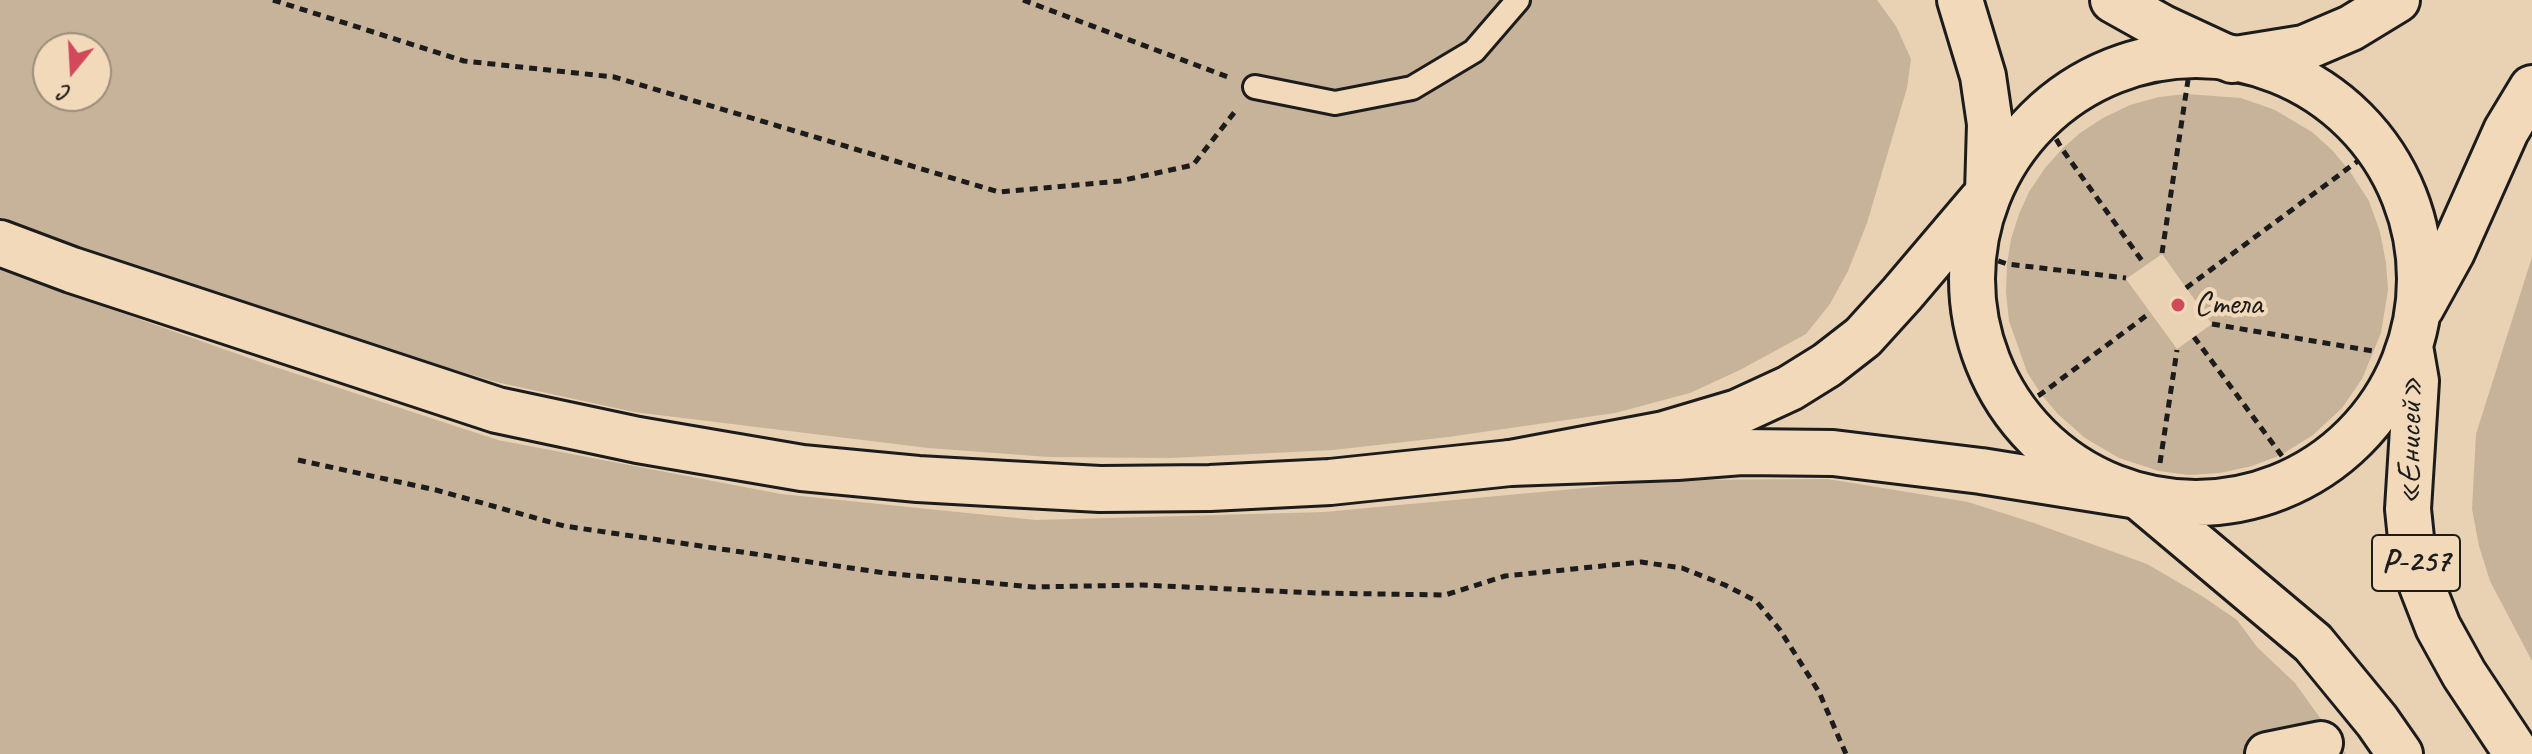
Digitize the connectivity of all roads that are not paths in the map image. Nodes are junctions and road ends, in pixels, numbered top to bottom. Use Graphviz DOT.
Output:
graph roads {
  1 [pos="1518,0"];
  2 [pos="1960,0"];
  3 [pos="2113,0"];
  4 [pos="2397,0"];
  5 [pos="2211,58"];
  6 [pos="1255,87"];
  7 [pos="2532,88"];
  8 [pos="1988,193"];
  9 [pos="0,243"];
  10 [pos="2414,330"];
  11 [pos="1510,463"];
  12 [pos="2138,496"];
  13 [pos="2321,743"];
  14 [pos="2267,754"];
  15 [pos="2400,754"];
  16 [pos="2517,754"];
  1 -- 6 [label="lane"];
  2 -- 8 [label="main road"];
  3 -- 5 [label="main road"];
  4 -- 5 [label="main road, «Енисей» / Р-257"];
  5 -- 8 [label="main road, «Енисей» / Р-257"];
  5 -- 10 [label="main road, «Енисей» / Р-257"];
  7 -- 10 [label="main road, «Енисей» / Р-257"];
  8 -- 11 [label="main road"];
  8 -- 12 [label="main road, «Енисей» / Р-257"];
  9 -- 11 [label="main road"];
  10 -- 12 [label="main road, «Енисей» / Р-257"];
  10 -- 16 [label="main road, «Енисей» / Р-257"];
  11 -- 12 [label="main road"];
  12 -- 15 [label="main road, «Енисей» / Р-257"];
  13 -- 14 [label="street"];
}
